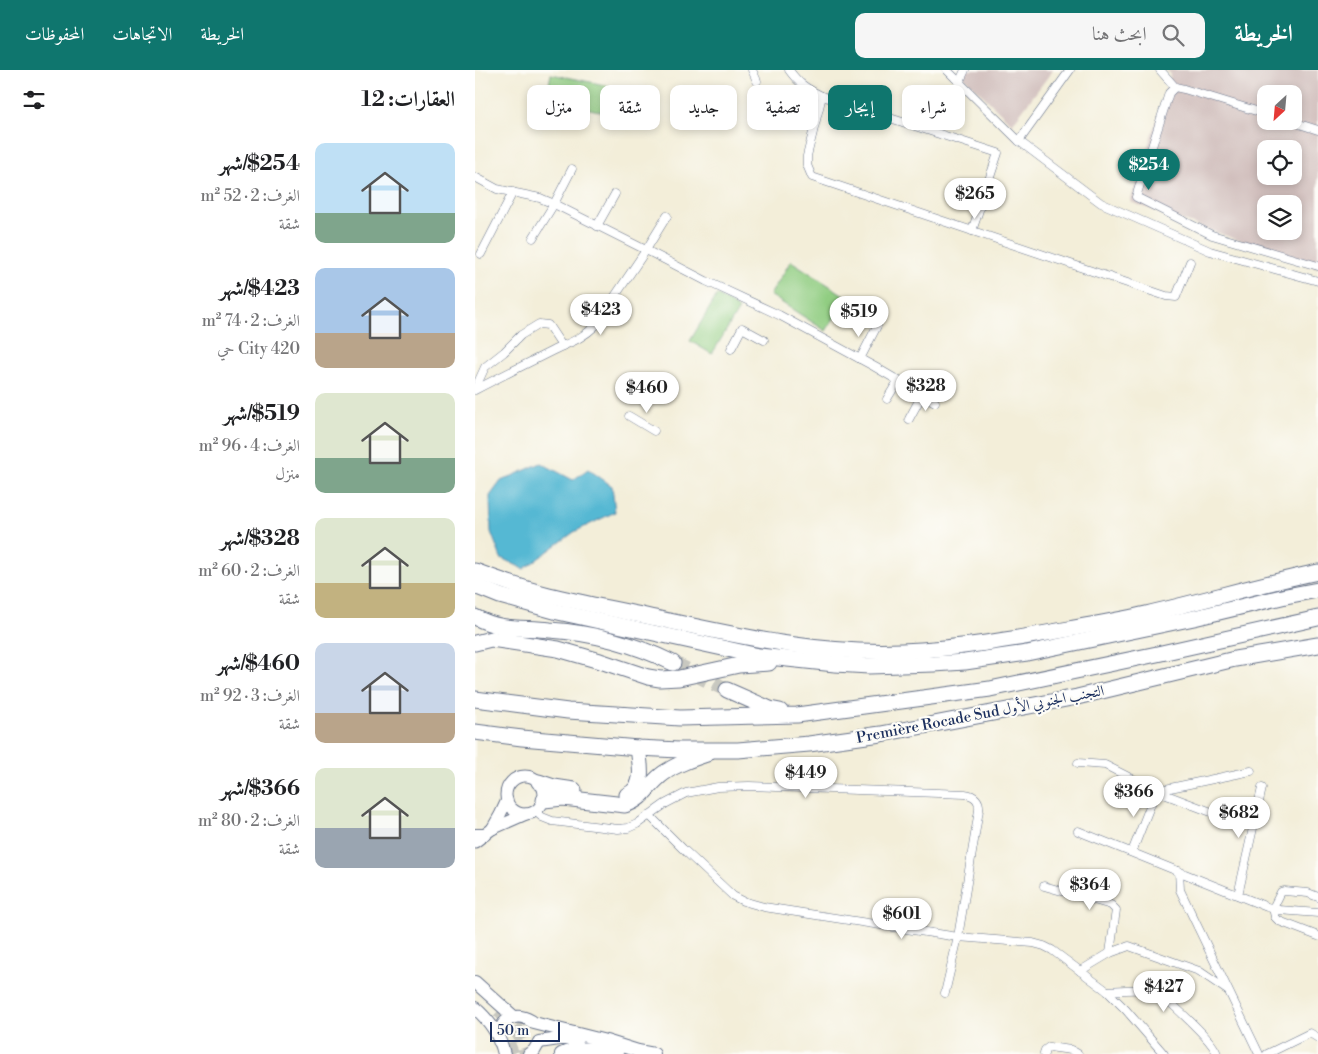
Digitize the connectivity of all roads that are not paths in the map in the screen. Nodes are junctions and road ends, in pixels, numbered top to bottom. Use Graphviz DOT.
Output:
graph roads {
  1 [pos="752,70"];
  2 [pos="789,70"];
  3 [pos="947,70"];
  4 [pos="965,70"];
  5 [pos="1069,70"];
  6 [pos="1160,70"];
  7 [pos="757,80"];
  8 [pos="960,81"];
  9 [pos="1175,88"];
  10 [pos="822,96"];
  11 [pos="1257,111"];
  12 [pos="1303,125"];
  13 [pos="1318,130"];
  14 [pos="1019,140"];
  15 [pos="572,169"];
  16 [pos="475,177"];
  17 [pos="513,192"];
  18 [pos="615,194"];
  19 [pos="554,204"];
  20 [pos="667,216"];
  21 [pos="597,226"];
  22 [pos="972,230"];
  23 [pos="533,238"];
  24 [pos="647,250"];
  25 [pos="481,254"];
  26 [pos="1191,262"];
  27 [pos="1318,266"];
  28 [pos="1318,281"];
  29 [pos="877,326"];
  30 [pos="765,340"];
  31 [pos="562,346"];
  32 [pos="731,349"];
  33 [pos="860,359"];
  34 [pos="898,381"];
  35 [pos="475,390"];
  36 [pos="922,394"];
  37 [pos="887,399"];
  38 [pos="935,402"];
  39 [pos="629,416"];
  40 [pos="909,419"];
  41 [pos="654,431"];
  42 [pos="475,571"];
  43 [pos="1318,572"];
  44 [pos="475,586"];
  45 [pos="1318,590"];
  46 [pos="475,617"];
  47 [pos="1318,618"];
  48 [pos="475,643"];
  49 [pos="1318,644"];
  50 [pos="802,661"];
  51 [pos="673,663"];
  52 [pos="727,690"];
  53 [pos="475,699"];
  54 [pos="797,715"];
  55 [pos="475,732"];
  56 [pos="638,748"];
  57 [pos="718,750"];
  58 [pos="1078,763"];
  59 [pos="1251,771"];
  60 [pos="539,782"];
  61 [pos="1262,788"];
  62 [pos="1156,791"];
  63 [pos="507,800"];
  64 [pos="535,808"];
  65 [pos="1219,814"];
  66 [pos="649,815"];
  67 [pos="1078,831"];
  68 [pos="481,835"];
  69 [pos="1132,852"];
  70 [pos="1179,871"];
  71 [pos="1044,886"];
  72 [pos="1318,886"];
  73 [pos="1238,895"];
  74 [pos="1317,896"];
  75 [pos="1273,908"];
  76 [pos="1318,913"];
  77 [pos="1318,936"];
  78 [pos="958,937"];
  79 [pos="1110,953"];
  80 [pos="1080,971"];
  81 [pos="475,982"];
  82 [pos="1107,991"];
  83 [pos="1229,991"];
  84 [pos="945,993"];
  85 [pos="475,1008"];
  86 [pos="514,1017"];
  87 [pos="475,1020"];
  88 [pos="534,1023"];
  89 [pos="1318,1038"];
  90 [pos="606,1041"];
  91 [pos="539,1047"];
  92 [pos="503,1051"];
  93 [pos="638,1051"];
  94 [pos="1163,1053"];
  95 [pos="529,1054"];
  96 [pos="561,1054"];
  97 [pos="654,1054"];
  98 [pos="1044,1054"];
  99 [pos="1078,1054"];
  100 [pos="1217,1054"];
  101 [pos="1259,1054"];
  102 [pos="1267,1054"];
  1 -- 7 [label="street"];
  2 -- 10 [label="street"];
  3 -- 8 [label="street"];
  4 -- 8 [label="street"];
  5 -- 14 [label="street"];
  6 -- 9 [label="street"];
  8 -- 14 [label="street"];
  9 -- 11 [label="street"];
  9 -- 27 [label="street"];
  10 -- 22 [label="street"];
  10 -- 22 [label="street"];
  12 -- 13 [label="street"];
  14 -- 28 [label="street"];
  15 -- 19 [label="street"];
  16 -- 17 [label="street"];
  17 -- 19 [label="street"];
  17 -- 25 [label="street"];
  18 -- 21 [label="street"];
  19 -- 21 [label="street"];
  19 -- 23 [label="street"];
  20 -- 24 [label="street"];
  21 -- 24 [label="street"];
  22 -- 26 [label="street"];
  24 -- 31 [label="street"];
  24 -- 33 [label="street"];
  29 -- 33 [label="street"];
  30 -- 32 [label="street"];
  31 -- 35 [label="street"];
  31 -- 35 [label="street"];
  33 -- 34 [label="street"];
  34 -- 36 [label="street"];
  34 -- 37 [label="street"];
  36 -- 38 [label="street"];
  36 -- 40 [label="street"];
  39 -- 41 [label="street"];
  42 -- 43 [label="highway"];
  44 -- 50 [label="highway"];
  45 -- 50 [label="highway"];
  46 -- 51 [label="highway"];
  47 -- 54 [label="highway, Première Rocade Sud التجنب الجنوبي الأول"];
  48 -- 50 [label="highway"];
  49 -- 57 [label="highway, Première Rocade Sud التجنب الجنوبي الأول"];
  52 -- 54 [label="highway"];
  53 -- 54 [label="highway"];
  55 -- 56 [label="highway, Première Rocade Sud التجنب الجنوبي الأول"];
  56 -- 57 [label="highway, Première Rocade Sud التجنب الجنوبي الأول"];
  56 -- 60 [label="highway"];
  57 -- 64 [label="highway"];
  58 -- 62 [label="street"];
  59 -- 62 [label="street"];
  60 -- 63 [label="street"];
  60 -- 64 [label="street"];
  61 -- 73 [label="street"];
  62 -- 65 [label="street"];
  62 -- 69 [label="street"];
  63 -- 64 [label="street"];
  63 -- 68 [label="street"];
  64 -- 66 [label="street"];
  64 -- 68 [label="street"];
  66 -- 78 [label="street"];
  66 -- 78 [label="street"];
  67 -- 69 [label="street"];
  69 -- 70 [label="street"];
  70 -- 73 [label="street"];
  70 -- 83 [label="street"];
  71 -- 79 [label="street"];
  72 -- 74 [label="street"];
  73 -- 75 [label="street"];
  74 -- 75 [label="street"];
  75 -- 76 [label="street"];
  75 -- 77 [label="street"];
  78 -- 80 [label="street"];
  78 -- 84 [label="street"];
  79 -- 80 [label="street"];
  79 -- 83 [label="street"];
  80 -- 82 [label="street"];
  81 -- 86 [label="main road"];
  82 -- 94 [label="street"];
  82 -- 100 [label="street"];
  83 -- 101 [label="street"];
  85 -- 92 [label="main road"];
  86 -- 88 [label="main road"];
  86 -- 92 [label="main road"];
  87 -- 92 [label="main road"];
  88 -- 90 [label="main road"];
  88 -- 91 [label="main road"];
  89 -- 102 [label="street"];
  90 -- 91 [label="main road"];
  90 -- 93 [label="main road"];
  91 -- 95 [label="main road"];
  93 -- 96 [label="main road"];
  93 -- 97 [label="main road"];
  98 -- 99 [label="street"];
}
